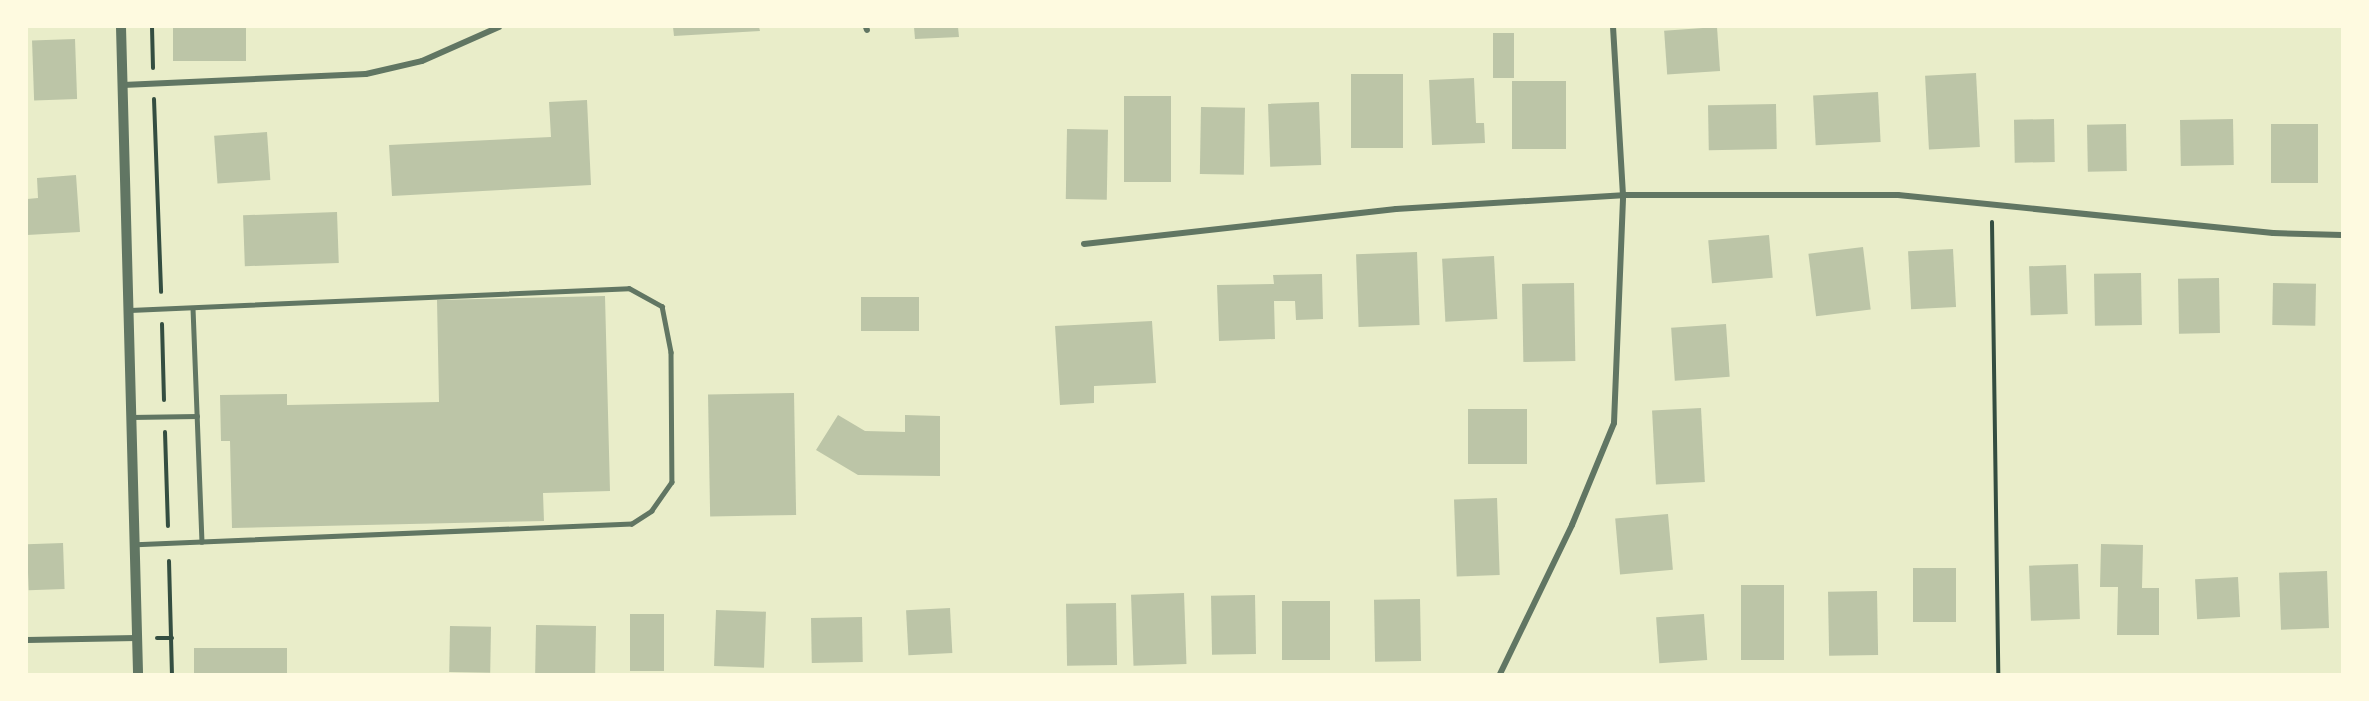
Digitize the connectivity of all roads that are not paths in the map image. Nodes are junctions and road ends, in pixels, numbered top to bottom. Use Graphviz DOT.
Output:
graph roads {
  1 [pos="121,27"];
  2 [pos="499,27"];
  3 [pos="1613,27"];
  4 [pos="123,85"];
  5 [pos="1623,195"];
  6 [pos="2342,235"];
  7 [pos="1084,244"];
  8 [pos="193,308"];
  9 [pos="128,310"];
  10 [pos="197,416"];
  11 [pos="130,417"];
  12 [pos="202,542"];
  13 [pos="133,546"];
  14 [pos="136,638"];
  15 [pos="27,640"];
  16 [pos="138,674"];
  17 [pos="1500,674"];
  1 -- 4 [label="street"];
  2 -- 4 [label="street"];
  3 -- 5 [label="street"];
  4 -- 9 [label="street"];
  5 -- 6 [label="street"];
  5 -- 7 [label="street"];
  5 -- 17 [label="street"];
  8 -- 9 [label="lane"];
  8 -- 10 [label="lane"];
  8 -- 12 [label="lane"];
  9 -- 11 [label="street"];
  10 -- 11 [label="lane"];
  10 -- 12 [label="lane"];
  11 -- 13 [label="street"];
  12 -- 13 [label="lane"];
  13 -- 14 [label="street"];
  14 -- 15 [label="street"];
  14 -- 16 [label="street"];
}
